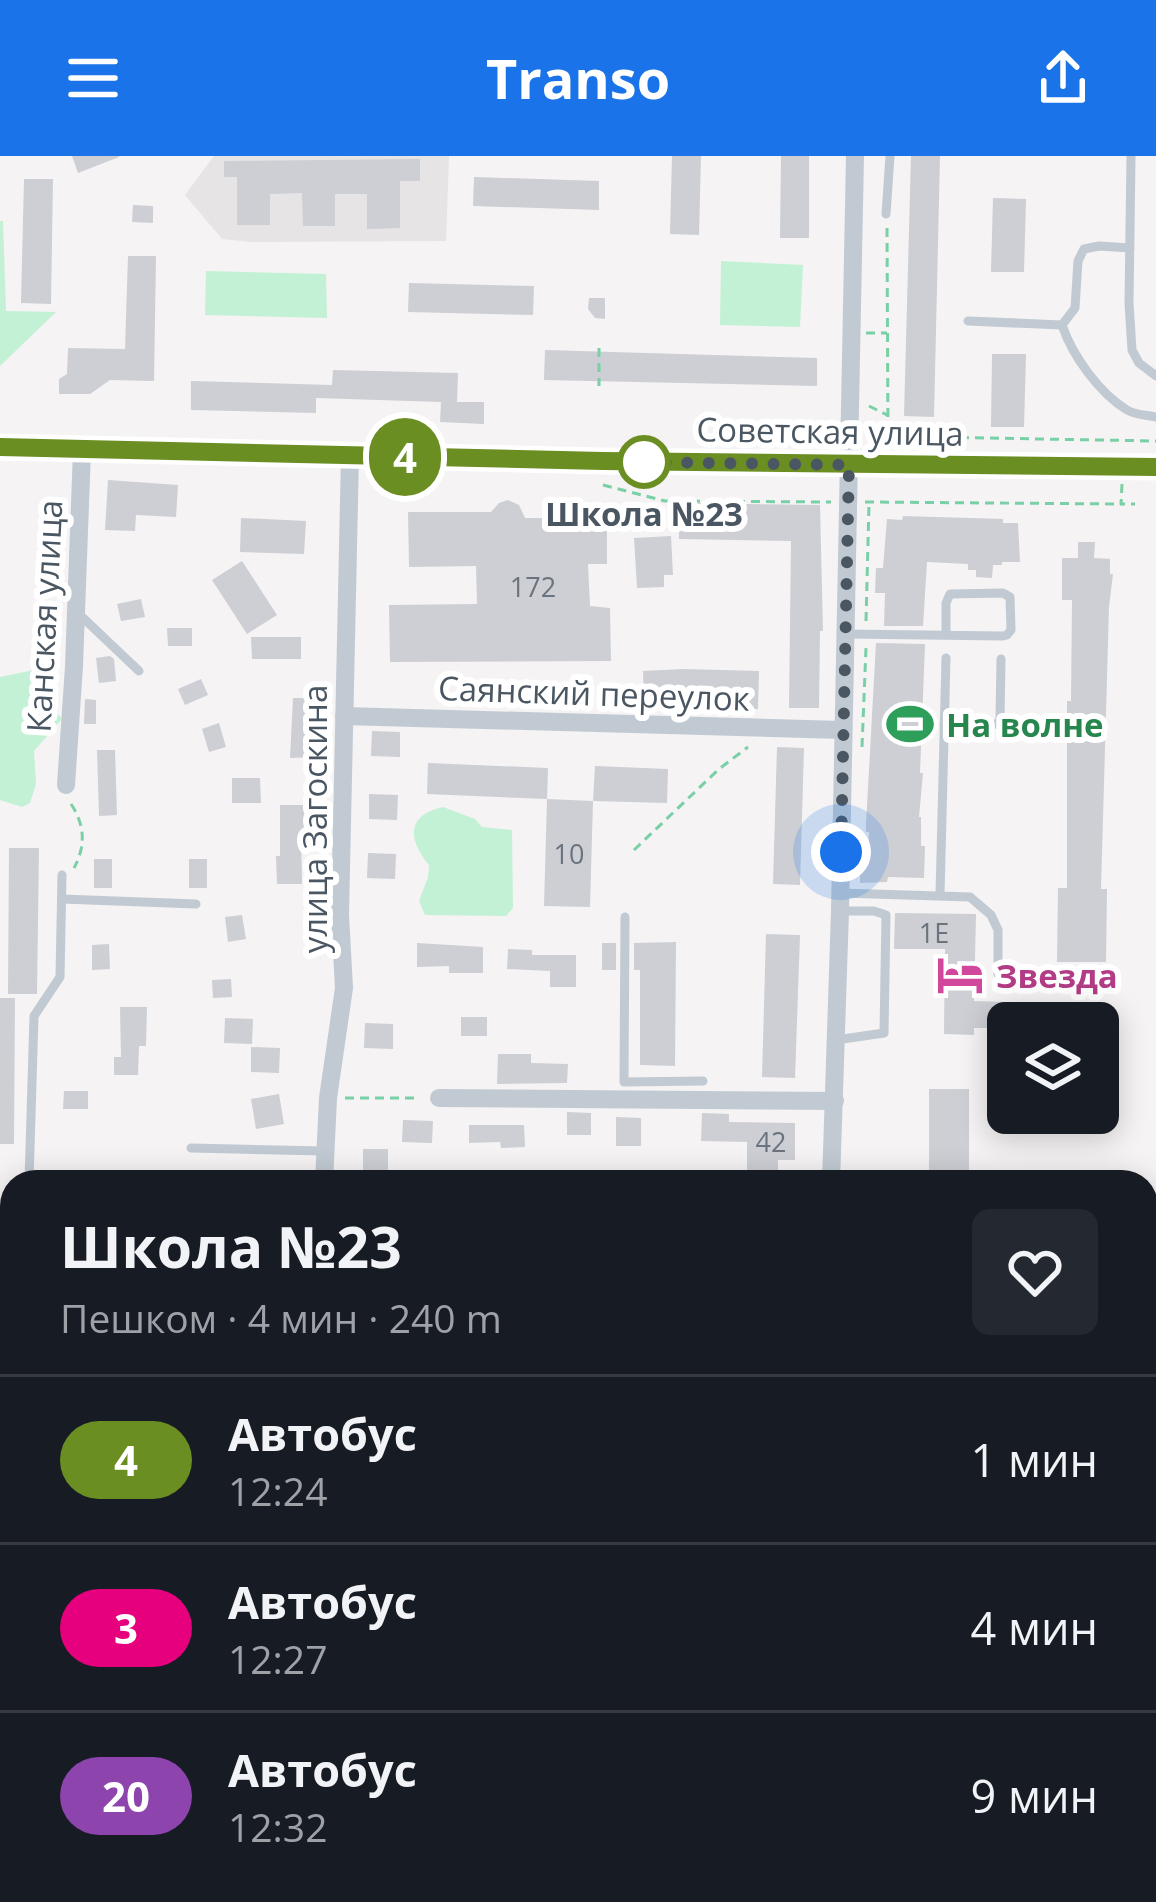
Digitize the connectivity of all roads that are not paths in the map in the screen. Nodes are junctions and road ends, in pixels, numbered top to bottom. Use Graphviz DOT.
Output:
graph roads {
  1 [pos="855,156"];
  2 [pos="890,156"];
  3 [pos="1131,156"];
  4 [pos="886,214"];
  5 [pos="1130,248"];
  6 [pos="968,321"];
  7 [pos="1062,325"];
  8 [pos="1156,376"];
  9 [pos="1156,416"];
  10 [pos="0,447"];
  11 [pos="82,450"];
  12 [pos="350,456"];
  13 [pos="849,465"];
  14 [pos="1156,467"];
  15 [pos="76,611"];
  16 [pos="845,634"];
  17 [pos="946,635"];
  18 [pos="946,658"];
  19 [pos="1001,658"];
  20 [pos="139,670"];
  21 [pos="344,716"];
  22 [pos="944,725"];
  23 [pos="842,730"];
  24 [pos="65,785"];
  25 [pos="62,874"];
  26 [pos="940,895"];
  27 [pos="62,899"];
  28 [pos="840,902"];
  29 [pos="196,904"];
  30 [pos="625,916"];
  31 [pos="998,974"];
  32 [pos="836,1040"];
  33 [pos="704,1081"];
  34 [pos="440,1098"];
  35 [pos="835,1101"];
  36 [pos="191,1148"];
  37 [pos="325,1151"];
  38 [pos="29,1170"];
  39 [pos="324,1170"];
  40 [pos="832,1170"];
  1 -- 13 [label="street"];
  2 -- 4 [label="lane"];
  3 -- 5 [label="lane"];
  5 -- 7 [label="lane"];
  5 -- 8 [label="lane"];
  6 -- 7 [label="lane"];
  7 -- 9 [label="lane"];
  10 -- 11 [label="main road, Советская улица"];
  11 -- 12 [label="main road, Советская улица"];
  11 -- 15 [label="street, Канская улица"];
  12 -- 13 [label="main road, Советская улица"];
  12 -- 21 [label="street, улица Загоскина"];
  13 -- 14 [label="main road, Советская улица"];
  13 -- 16 [label="street"];
  15 -- 20 [label="lane"];
  15 -- 24 [label="street, Канская улица"];
  16 -- 17 [label="lane"];
  16 -- 23 [label="street"];
  17 -- 17 [label="lane"];
  18 -- 22 [label="lane"];
  19 -- 22 [label="lane"];
  21 -- 23 [label="street, Саянский переулок"];
  21 -- 37 [label="street, улица Загоскина"];
  22 -- 26 [label="lane"];
  23 -- 28 [label="street"];
  25 -- 27 [label="lane"];
  26 -- 28 [label="lane"];
  26 -- 31 [label="lane"];
  27 -- 29 [label="lane"];
  27 -- 38 [label="lane"];
  28 -- 32 [label="street"];
  28 -- 32 [label="lane"];
  30 -- 33 [label="lane"];
  32 -- 35 [label="street"];
  34 -- 35 [label="street"];
  35 -- 40 [label="street"];
  36 -- 37 [label="lane"];
  37 -- 39 [label="street, улица Загоскина"];
}
